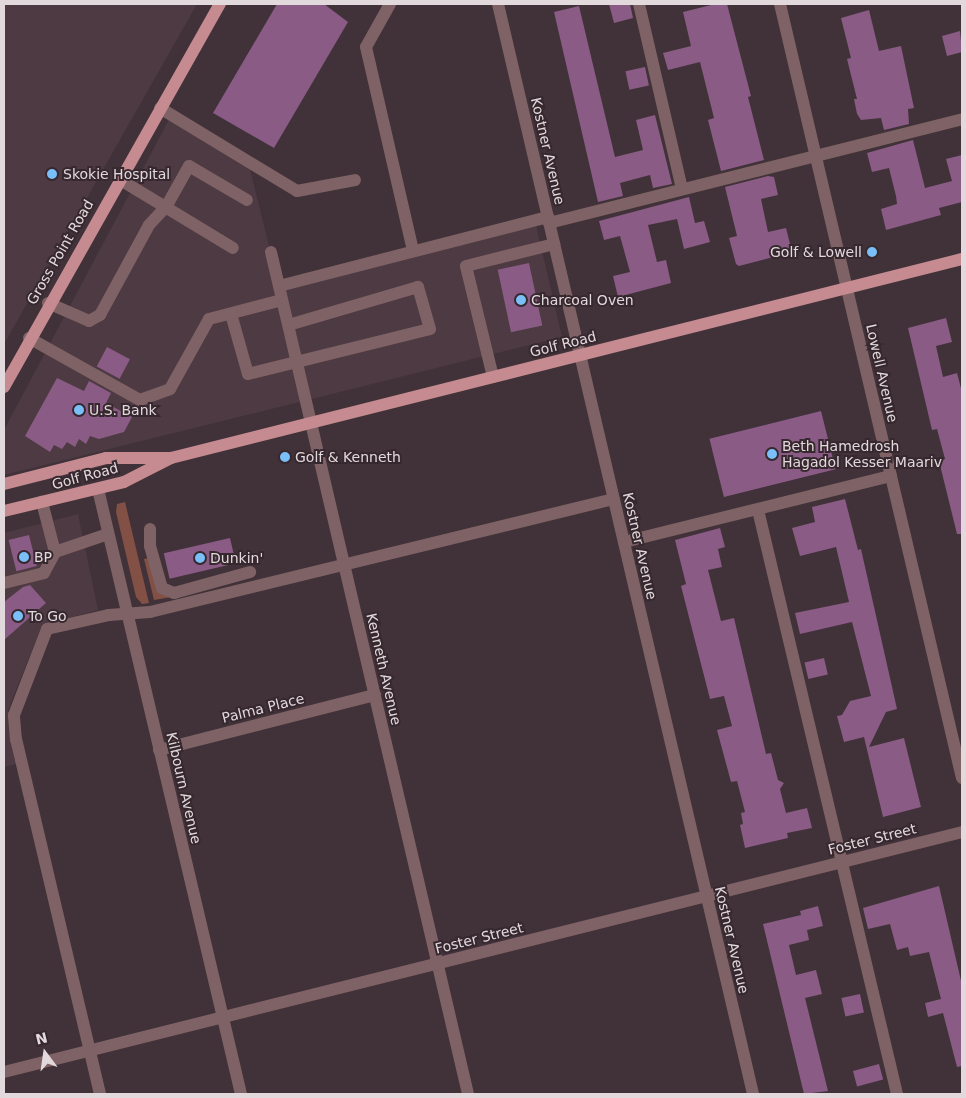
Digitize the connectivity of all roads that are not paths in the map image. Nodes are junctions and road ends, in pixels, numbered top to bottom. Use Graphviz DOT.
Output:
graph roads {
  1 [pos="220,4"];
  2 [pos="390,4"];
  3 [pos="498,4"];
  4 [pos="639,4"];
  5 [pos="780,4"];
  6 [pos="160,108"];
  7 [pos="962,119"];
  8 [pos="816,155"];
  9 [pos="119,179"];
  10 [pos="355,180"];
  11 [pos="682,189"];
  12 [pos="247,200"];
  13 [pos="166,208"];
  14 [pos="548,220"];
  15 [pos="554,244"];
  16 [pos="233,248"];
  17 [pos="413,251"];
  18 [pos="271,252"];
  19 [pos="962,260"];
  20 [pos="279,286"];
  21 [pos="847,288"];
  22 [pos="282,300"];
  23 [pos="48,303"];
  24 [pos="231,314"];
  25 [pos="288,325"];
  26 [pos="29,338"];
  27 [pos="580,355"];
  28 [pos="297,363"];
  29 [pos="493,377"];
  30 [pos="4,387"];
  31 [pos="311,422"];
  32 [pos="170,458"];
  33 [pos="891,476"];
  34 [pos="4,484"];
  35 [pos="98,489"];
  36 [pos="613,499"];
  37 [pos="42,502"];
  38 [pos="758,510"];
  39 [pos="4,511"];
  40 [pos="150,529"];
  41 [pos="108,534"];
  42 [pos="624,542"];
  43 [pos="55,552"];
  44 [pos="344,563"];
  45 [pos="250,572"];
  46 [pos="4,583"];
  47 [pos="127,613"];
  48 [pos="375,695"];
  49 [pos="159,750"];
  50 [pos="962,778"];
  51 [pos="962,832"];
  52 [pos="843,862"];
  53 [pos="707,896"];
  54 [pos="438,964"];
  55 [pos="223,1017"];
  56 [pos="90,1051"];
  57 [pos="4,1072"];
  58 [pos="100,1094"];
  59 [pos="241,1094"];
  60 [pos="468,1094"];
  61 [pos="753,1094"];
  62 [pos="897,1094"];
  1 -- 6 [label="main road, Gross Point Road"];
  2 -- 17 [label="street"];
  3 -- 14 [label="street, Kostner Avenue"];
  4 -- 11 [label="street"];
  5 -- 8 [label="street, Lowell Avenue"];
  6 -- 9 [label="main road, Gross Point Road"];
  6 -- 10 [label="street"];
  7 -- 8 [label="street"];
  8 -- 11 [label="street"];
  8 -- 21 [label="street, Lowell Avenue"];
  9 -- 13 [label="street"];
  9 -- 23 [label="main road, Gross Point Road"];
  11 -- 14 [label="street"];
  12 -- 13 [label="street"];
  13 -- 16 [label="street"];
  13 -- 23 [label="street"];
  14 -- 15 [label="street, Kostner Avenue"];
  14 -- 17 [label="street"];
  15 -- 27 [label="street, Kostner Avenue"];
  15 -- 29 [label="street"];
  17 -- 20 [label="street"];
  18 -- 20 [label="street, Kenneth Avenue"];
  19 -- 21 [label="main road, Golf Road"];
  20 -- 22 [label="street, Kenneth Avenue"];
  21 -- 27 [label="main road, Golf Road"];
  21 -- 33 [label="street, Lowell Avenue"];
  22 -- 24 [label="street"];
  22 -- 25 [label="street, Kenneth Avenue"];
  23 -- 26 [label="main road, Gross Point Road"];
  24 -- 26 [label="street"];
  24 -- 28 [label="street"];
  25 -- 28 [label="street, Kenneth Avenue"];
  25 -- 28 [label="street"];
  26 -- 30 [label="main road, Gross Point Road"];
  27 -- 29 [label="main road, Golf Road"];
  27 -- 36 [label="street, Kostner Avenue"];
  28 -- 31 [label="street, Kenneth Avenue"];
  29 -- 31 [label="main road, Golf Road"];
  31 -- 32 [label="main road, Golf Road"];
  31 -- 44 [label="street, Kenneth Avenue"];
  32 -- 34 [label="main road, Golf Road"];
  32 -- 35 [label="main road, Golf Road"];
  33 -- 38 [label="street"];
  33 -- 50 [label="street, Lowell Avenue"];
  35 -- 37 [label="main road, Golf Road"];
  35 -- 41 [label="street, Kilbourn Avenue"];
  36 -- 42 [label="street, Kostner Avenue"];
  36 -- 44 [label="street"];
  37 -- 39 [label="main road, Golf Road"];
  37 -- 43 [label="street"];
  38 -- 42 [label="street"];
  38 -- 52 [label="street"];
  40 -- 45 [label="street"];
  41 -- 43 [label="street"];
  41 -- 47 [label="street, Kilbourn Avenue"];
  42 -- 53 [label="street, Kostner Avenue"];
  43 -- 46 [label="street"];
  44 -- 47 [label="street"];
  44 -- 48 [label="street, Kenneth Avenue"];
  47 -- 49 [label="street, Kilbourn Avenue"];
  47 -- 56 [label="street"];
  48 -- 49 [label="street, Palma Place"];
  48 -- 54 [label="street, Kenneth Avenue"];
  49 -- 55 [label="street, Kilbourn Avenue"];
  51 -- 52 [label="street, Foster Street"];
  52 -- 53 [label="street, Foster Street"];
  52 -- 62 [label="street"];
  53 -- 54 [label="street, Foster Street"];
  53 -- 61 [label="street, Kostner Avenue"];
  54 -- 55 [label="street, Foster Street"];
  54 -- 60 [label="street, Kenneth Avenue"];
  55 -- 56 [label="street, Foster Street"];
  55 -- 59 [label="street, Kilbourn Avenue"];
  56 -- 57 [label="street, Foster Street"];
  56 -- 58 [label="street"];
}
